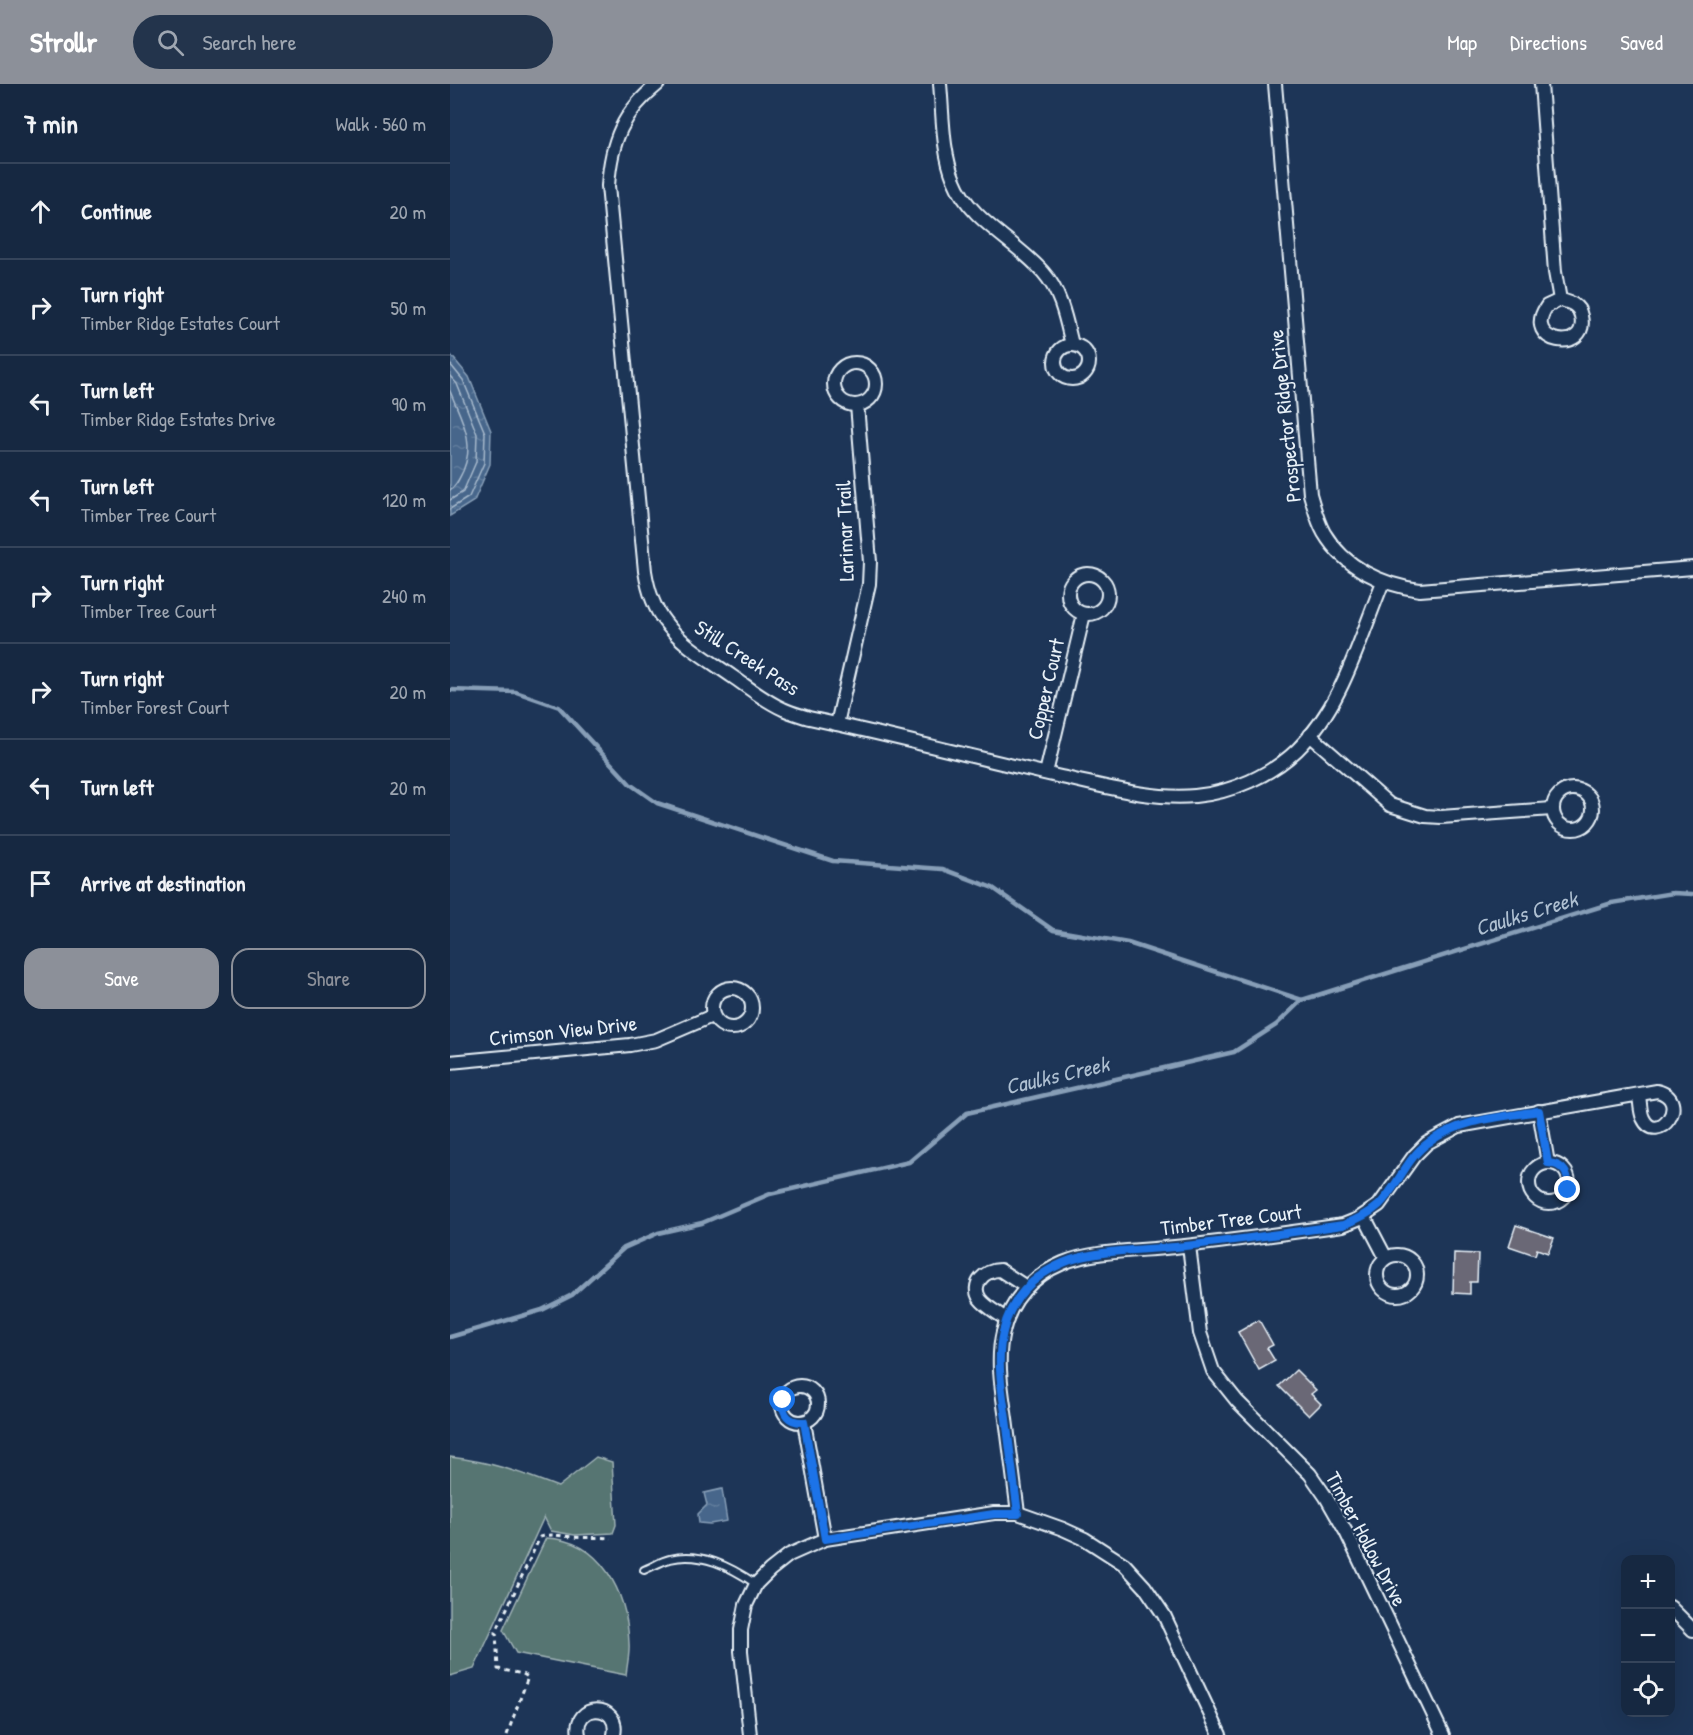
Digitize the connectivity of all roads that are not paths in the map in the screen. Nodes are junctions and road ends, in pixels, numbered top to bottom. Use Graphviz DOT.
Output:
graph roads {
  1 [pos="658,84"];
  2 [pos="940,84"];
  3 [pos="1275,84"];
  4 [pos="1541,84"];
  5 [pos="1560,300"];
  6 [pos="1072,345"];
  7 [pos="857,405"];
  8 [pos="1693,568"];
  9 [pos="1383,582"];
  10 [pos="1084,614"];
  11 [pos="837,724"];
  12 [pos="1310,735"];
  13 [pos="1046,773"];
  14 [pos="1552,809"];
  15 [pos="712,1016"];
  16 [pos="450,1062"];
  17 [pos="1639,1095"];
  18 [pos="1539,1111"];
  19 [pos="1548,1163"];
  20 [pos="1364,1216"];
  21 [pos="1189,1245"];
  22 [pos="1386,1258"];
  23 [pos="1026,1287"];
  24 [pos="1006,1320"];
  25 [pos="804,1422"];
  26 [pos="1018,1514"];
  27 [pos="825,1539"];
  28 [pos="644,1570"];
  29 [pos="756,1584"];
  30 [pos="1673,1609"];
  31 [pos="1693,1630"];
  32 [pos="579,1735"];
  33 [pos="614,1735"];
  34 [pos="750,1735"];
  35 [pos="1220,1735"];
  36 [pos="1443,1735"];
  1 -- 11 [label="street, Still Creek Pass"];
  2 -- 6 [label="street"];
  3 -- 9 [label="street, Prospector Ridge Drive"];
  4 -- 5 [label="street"];
  7 -- 11 [label="street, Larimar Trail"];
  8 -- 9 [label="street, Prospector Ridge Drive"];
  9 -- 12 [label="street, Still Creek Pass"];
  10 -- 13 [label="street, Copper Court"];
  11 -- 13 [label="street, Still Creek Pass"];
  12 -- 13 [label="street, Still Creek Pass"];
  12 -- 14 [label="street"];
  15 -- 16 [label="street, Crimson View Drive"];
  17 -- 18 [label="street, Timber Tree Court"];
  18 -- 19 [label="street"];
  18 -- 20 [label="street, Timber Tree Court"];
  20 -- 21 [label="street, Timber Tree Court"];
  20 -- 22 [label="street"];
  21 -- 23 [label="street, Timber Tree Court"];
  21 -- 36 [label="street, Timber Hollow Drive"];
  23 -- 24 [label="street, Timber Tree Court"];
  23 -- 24 [label="street"];
  24 -- 26 [label="street, Timber Tree Court"];
  25 -- 27 [label="street"];
  26 -- 27 [label="street"];
  26 -- 35 [label="street"];
  27 -- 29 [label="street"];
  28 -- 29 [label="lane"];
  29 -- 34 [label="street"];
  30 -- 31 [label="street"];
  32 -- 33 [label="street"];
}
